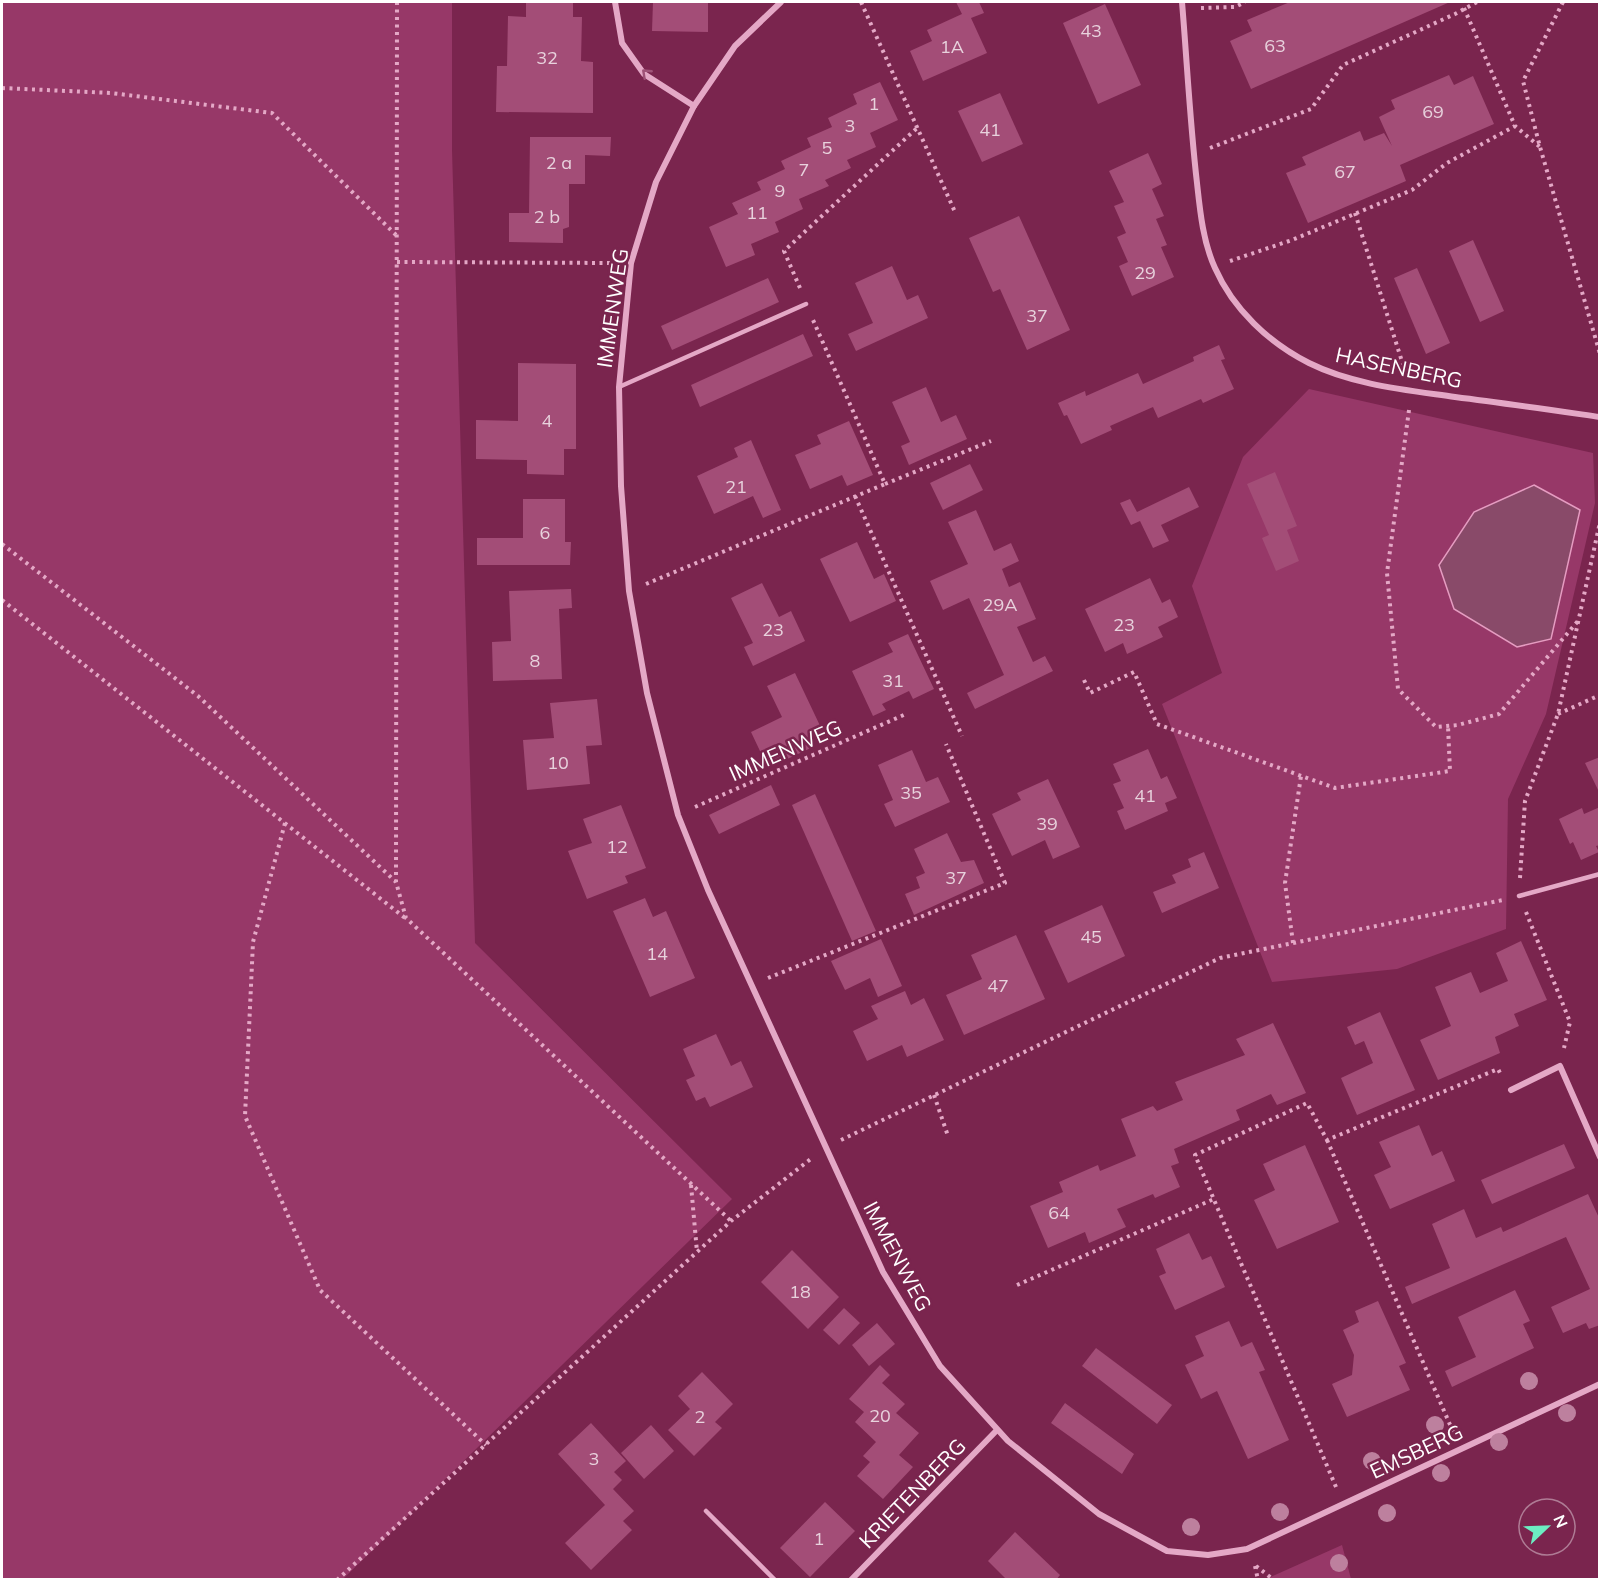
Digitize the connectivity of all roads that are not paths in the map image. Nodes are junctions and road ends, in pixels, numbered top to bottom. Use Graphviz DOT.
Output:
graph roads {
  1 [pos="615,2"];
  2 [pos="781,2"];
  3 [pos="1182,5"];
  4 [pos="694,106"];
  5 [pos="806,304"];
  6 [pos="619,387"];
  7 [pos="1599,417"];
  8 [pos="1599,874"];
  9 [pos="1519,896"];
  10 [pos="1510,1090"];
  11 [pos="1599,1157"];
  12 [pos="1599,1384"];
  13 [pos="997,1431"];
  14 [pos="706,1511"];
  15 [pos="1247,1549"];
  16 [pos="775,1580"];
  17 [pos="851,1580"];
  4 -- 1 [label="street, one-way"];
  2 -- 4 [label="street, IMMENWEG"];
  3 -- 7 [label="street, HASENBERG"];
  4 -- 6 [label="street, IMMENWEG"];
  5 -- 6 [label="lane"];
  6 -- 13 [label="street, IMMENWEG"];
  8 -- 9 [label="lane"];
  10 -- 11 [label="street"];
  12 -- 15 [label="street, EMSBERG"];
  13 -- 15 [label="street, IMMENWEG"];
  13 -- 17 [label="street, KRIETENBERG"];
  14 -- 16 [label="lane"];
}
